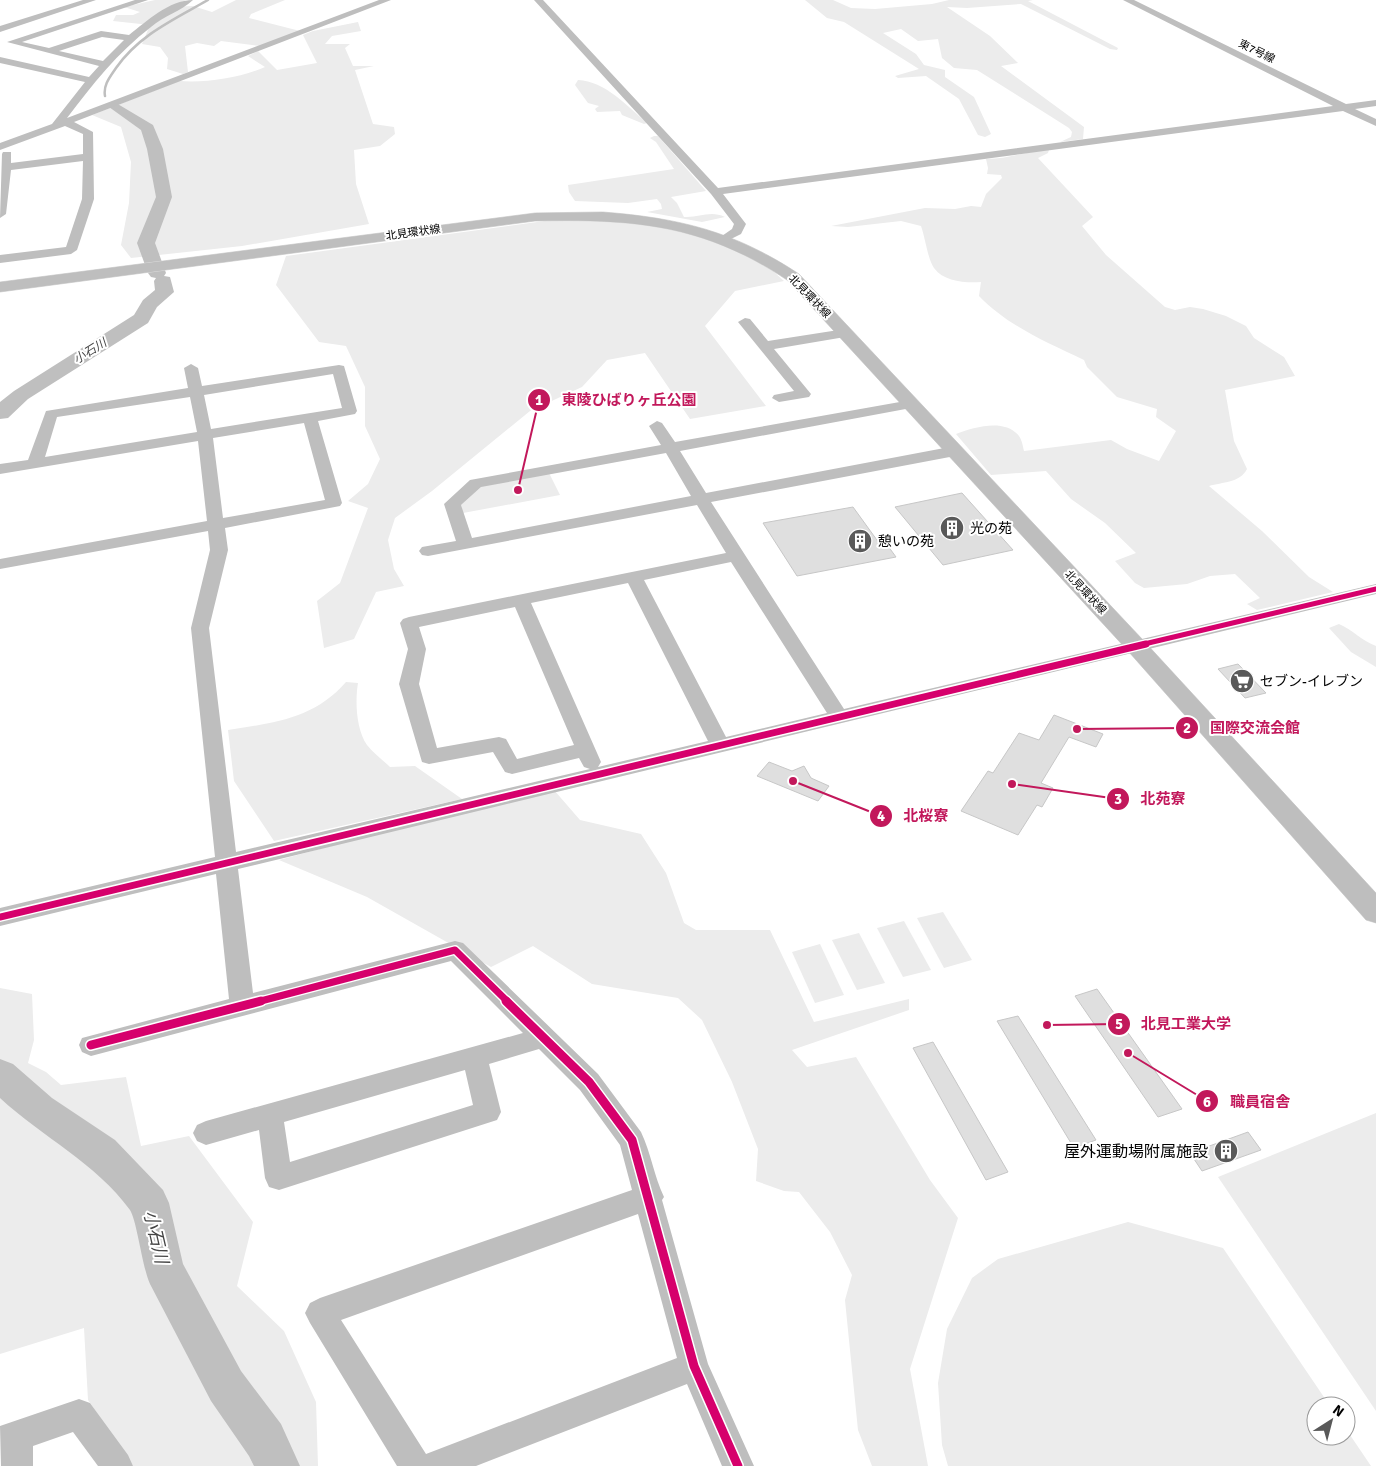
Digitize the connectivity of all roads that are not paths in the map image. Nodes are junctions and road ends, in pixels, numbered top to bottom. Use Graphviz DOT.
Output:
graph roads {
  1 [pos="92,0"];
  2 [pos="144,0"];
  3 [pos="189,0"];
  4 [pos="387,0"];
  5 [pos="538,0"];
  6 [pos="1128,0"];
  7 [pos="0,28"];
  8 [pos="129,38"];
  9 [pos="0,40"];
  10 [pos="12,42"];
  11 [pos="49,51"];
  12 [pos="0,60"];
  13 [pos="104,64"];
  14 [pos="91,80"];
  15 [pos="1376,103"];
  16 [pos="1344,107"];
  17 [pos="1376,123"];
  18 [pos="59,124"];
  19 [pos="4,146"];
  20 [pos="87,157"];
  21 [pos="6,167"];
  22 [pos="715,192"];
  23 [pos="0,214"];
  24 [pos="725,238"];
  25 [pos="0,259"];
  26 [pos="0,287"];
  27 [pos="745,322"];
  28 [pos="845,333"];
  29 [pos="765,346"];
  30 [pos="191,368"];
  31 [pos="195,392"];
  32 [pos="780,398"];
  33 [pos="911,404"];
  34 [pos="310,418"];
  35 [pos="657,426"];
  36 [pos="204,436"];
  37 [pos="669,447"];
  38 [pos="955,451"];
  39 [pos="34,463"];
  40 [pos="0,469"];
  41 [pos="702,500"];
  42 [pos="216,524"];
  43 [pos="465,543"];
  44 [pos="428,551"];
  45 [pos="736,556"];
  46 [pos="0,564"];
  47 [pos="634,578"];
  48 [pos="1376,590"];
  49 [pos="521,600"];
  50 [pos="1136,646"];
  51 [pos="839,717"];
  52 [pos="720,745"];
  53 [pos="584,750"];
  54 [pos="597,775"];
  55 [pos="225,863"];
  56 [pos="1376,912"];
  57 [pos="0,916"];
  58 [pos="242,1004"];
  59 [pos="545,1037"];
  60 [pos="91,1045"];
  61 [pos="475,1057"];
  62 [pos="270,1116"];
  63 [pos="206,1133"];
  64 [pos="650,1197"];
  65 [pos="694,1366"];
  66 [pos="12,1448"];
  67 [pos="117,1466"];
  68 [pos="415,1466"];
  69 [pos="436,1466"];
  70 [pos="738,1466"];
  1 -- 7 [label="street"];
  2 -- 10 [label="street"];
  3 -- 8 [label="street"];
  4 -- 18 [label="street"];
  5 -- 22 [label="street"];
  6 -- 16 [label="street, 東7号線"];
  8 -- 11 [label="street"];
  8 -- 13 [label="street"];
  9 -- 10 [label="street"];
  10 -- 11 [label="street"];
  11 -- 13 [label="street"];
  12 -- 14 [label="street"];
  13 -- 14 [label="street"];
  14 -- 18 [label="street"];
  15 -- 16 [label="street"];
  16 -- 17 [label="street, 東7号線"];
  16 -- 22 [label="street"];
  18 -- 19 [label="street"];
  18 -- 20 [label="street"];
  19 -- 21 [label="street"];
  20 -- 21 [label="street"];
  20 -- 25 [label="street"];
  21 -- 23 [label="street"];
  22 -- 24 [label="street"];
  24 -- 26 [label="main road, 北見環状線"];
  24 -- 28 [label="main road, 北見環状線"];
  27 -- 29 [label="street"];
  28 -- 29 [label="street"];
  28 -- 33 [label="main road, 北見環状線"];
  29 -- 32 [label="street"];
  30 -- 31 [label="street"];
  31 -- 34 [label="street"];
  31 -- 36 [label="street"];
  31 -- 39 [label="street"];
  33 -- 37 [label="street"];
  33 -- 38 [label="main road, 北見環状線"];
  34 -- 36 [label="street"];
  34 -- 42 [label="street"];
  35 -- 37 [label="street"];
  36 -- 39 [label="street"];
  36 -- 42 [label="street"];
  37 -- 41 [label="street"];
  37 -- 43 [label="street"];
  38 -- 41 [label="street"];
  38 -- 50 [label="main road, 北見環状線"];
  39 -- 40 [label="street"];
  41 -- 43 [label="street"];
  41 -- 45 [label="street"];
  42 -- 46 [label="street"];
  42 -- 55 [label="street"];
  43 -- 44 [label="street"];
  45 -- 47 [label="street"];
  45 -- 51 [label="street"];
  47 -- 49 [label="street"];
  47 -- 52 [label="street"];
  48 -- 50 [label="street"];
  49 -- 53 [label="street"];
  49 -- 53 [label="street"];
  50 -- 51 [label="street"];
  50 -- 56 [label="main road, 北見環状線"];
  51 -- 52 [label="street"];
  52 -- 54 [label="street"];
  53 -- 54 [label="street"];
  54 -- 55 [label="street"];
  55 -- 57 [label="street"];
  55 -- 58 [label="street"];
  58 -- 59 [label="street"];
  58 -- 60 [label="street"];
  59 -- 61 [label="street"];
  59 -- 64 [label="street"];
  61 -- 62 [label="street"];
  61 -- 62 [label="street"];
  62 -- 63 [label="street"];
  64 -- 65 [label="street"];
  64 -- 68 [label="street"];
  65 -- 69 [label="street"];
  65 -- 70 [label="street"];
  66 -- 67 [label="street"];
}
